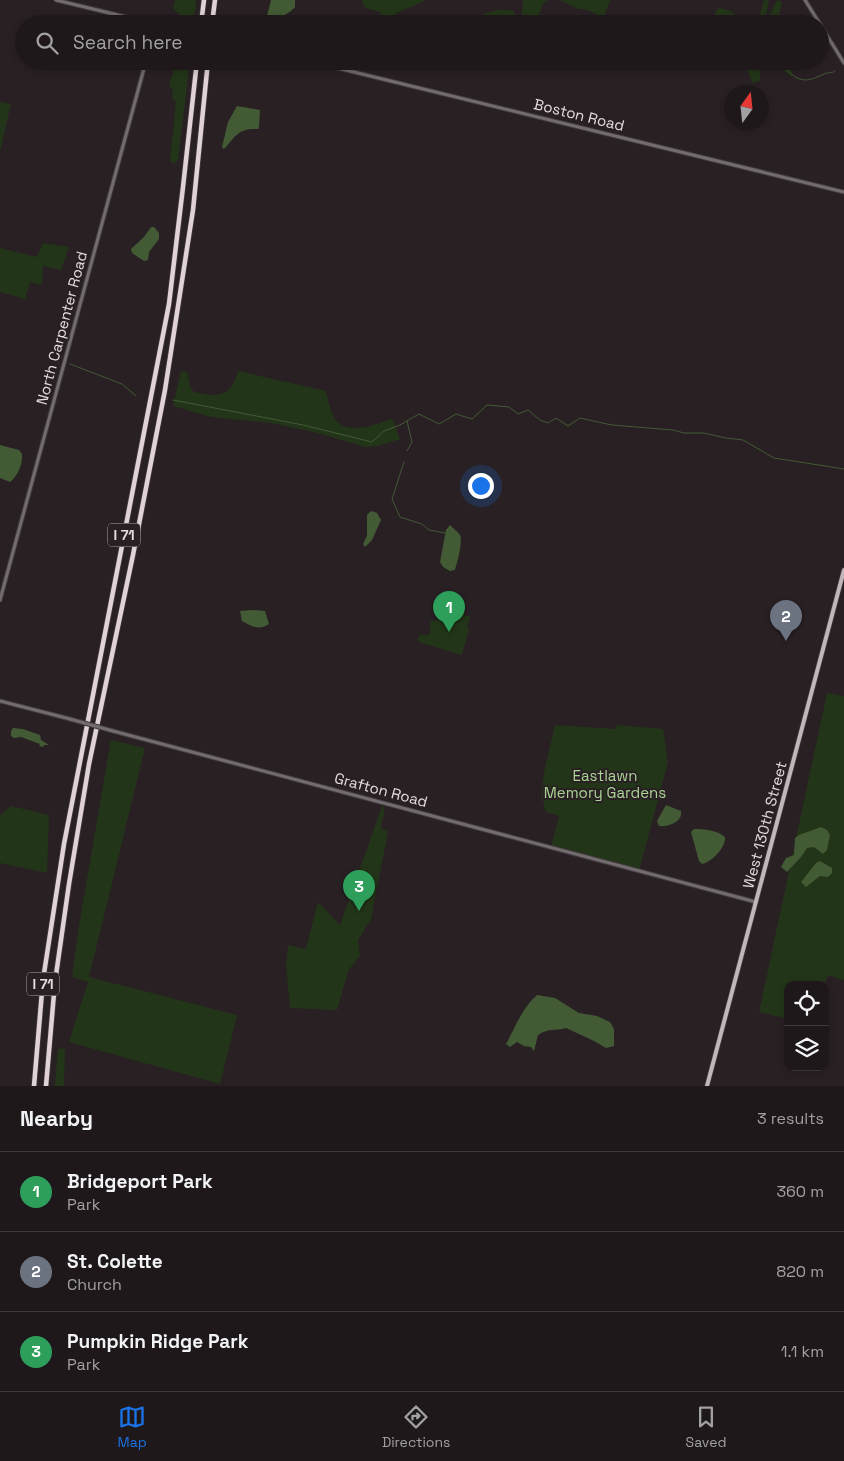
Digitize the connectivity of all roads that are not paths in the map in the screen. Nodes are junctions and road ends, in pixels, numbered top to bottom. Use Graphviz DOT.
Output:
graph roads {
  1 [pos="56,0"];
  2 [pos="204,0"];
  3 [pos="215,0"];
  4 [pos="805,0"];
  5 [pos="118,15"];
  6 [pos="202,15"];
  7 [pos="213,15"];
  8 [pos="814,15"];
  9 [pos="829,39"];
  10 [pos="844,63"];
  11 [pos="144,70"];
  12 [pos="196,70"];
  13 [pos="207,70"];
  14 [pos="346,70"];
  15 [pos="844,192"];
  16 [pos="844,570"];
  17 [pos="0,600"];
  18 [pos="0,701"];
  19 [pos="756,902"];
  20 [pos="34,1086"];
  21 [pos="46,1086"];
  22 [pos="707,1086"];
  1 -- 5 [label="street"];
  2 -- 6 [label="highway"];
  3 -- 7 [label="highway"];
  4 -- 8 [label="street"];
  9 -- 10 [label="street"];
  11 -- 17 [label="street, North Carpenter Road"];
  12 -- 20 [label="highway, I 71"];
  13 -- 21 [label="highway, I 71"];
  14 -- 15 [label="street, Boston Road"];
  16 -- 19 [label="main road, West 130th Street"];
  18 -- 19 [label="street, Grafton Road, bridge"];
  19 -- 22 [label="main road, West 130th Street"];
}
